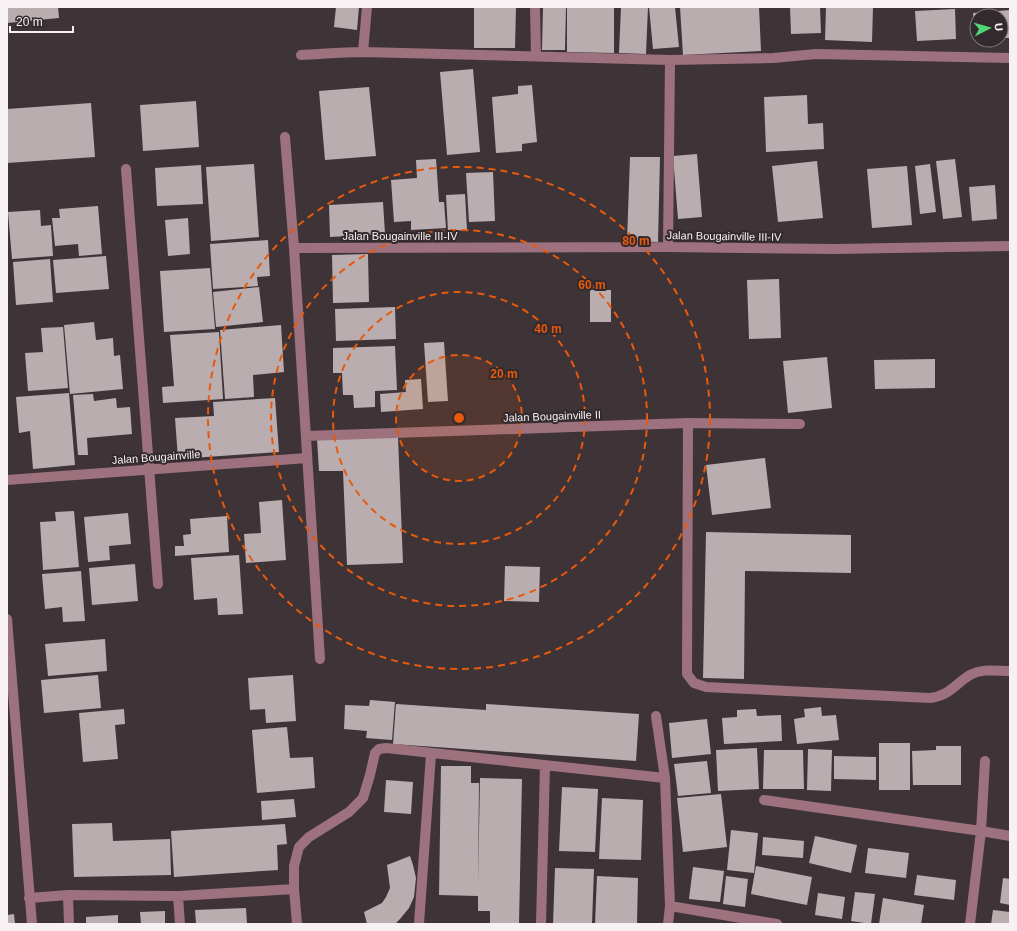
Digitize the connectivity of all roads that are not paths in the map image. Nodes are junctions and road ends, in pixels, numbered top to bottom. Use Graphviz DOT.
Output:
graph roads {
  1 [pos="367,7"];
  2 [pos="535,7"];
  3 [pos="363,52"];
  4 [pos="302,55"];
  5 [pos="536,56"];
  6 [pos="1010,58"];
  7 [pos="670,60"];
  8 [pos="285,136"];
  9 [pos="126,169"];
  10 [pos="1010,246"];
  11 [pos="668,247"];
  12 [pos="294,248"];
  13 [pos="688,423"];
  14 [pos="800,424"];
  15 [pos="306,436"];
  16 [pos="307,458"];
  17 [pos="149,470"];
  18 [pos="7,480"];
  19 [pos="158,584"];
  20 [pos="7,619"];
  21 [pos="320,659"];
  22 [pos="1010,670"];
  23 [pos="656,716"];
  24 [pos="431,754"];
  25 [pos="985,761"];
  26 [pos="545,765"];
  27 [pos="665,778"];
  28 [pos="764,800"];
  29 [pos="981,831"];
  30 [pos="1010,836"];
  31 [pos="294,889"];
  32 [pos="68,895"];
  33 [pos="178,896"];
  34 [pos="30,898"];
  35 [pos="670,906"];
  36 [pos="32,924"];
  37 [pos="69,924"];
  38 [pos="180,924"];
  39 [pos="297,924"];
  40 [pos="419,924"];
  41 [pos="541,924"];
  42 [pos="668,924"];
  43 [pos="777,924"];
  44 [pos="970,924"];
  1 -- 3 [label="street"];
  2 -- 5 [label="street"];
  3 -- 4 [label="street"];
  3 -- 5 [label="street"];
  5 -- 7 [label="street"];
  6 -- 7 [label="street"];
  7 -- 11 [label="street"];
  8 -- 12 [label="street"];
  9 -- 17 [label="street"];
  10 -- 11 [label="street, Jalan Bougainville III-IV"];
  11 -- 12 [label="street, Jalan Bougainville III-IV"];
  12 -- 15 [label="street"];
  13 -- 14 [label="street, Jalan Bougainville II"];
  13 -- 15 [label="street, Jalan Bougainville II"];
  13 -- 22 [label="street"];
  15 -- 16 [label="street"];
  16 -- 17 [label="street, Jalan Bougainville"];
  16 -- 21 [label="street"];
  17 -- 18 [label="street, Jalan Bougainville"];
  17 -- 19 [label="street"];
  20 -- 34 [label="street"];
  23 -- 27 [label="street"];
  24 -- 26 [label="street"];
  24 -- 31 [label="street"];
  24 -- 40 [label="street"];
  25 -- 29 [label="street"];
  26 -- 27 [label="street"];
  26 -- 41 [label="street"];
  27 -- 35 [label="street"];
  28 -- 29 [label="street"];
  29 -- 30 [label="street"];
  29 -- 44 [label="street"];
  31 -- 33 [label="street"];
  31 -- 39 [label="street"];
  32 -- 33 [label="street"];
  32 -- 34 [label="street"];
  32 -- 37 [label="street"];
  33 -- 38 [label="street"];
  34 -- 36 [label="street"];
  35 -- 42 [label="street"];
  35 -- 43 [label="street"];
}
